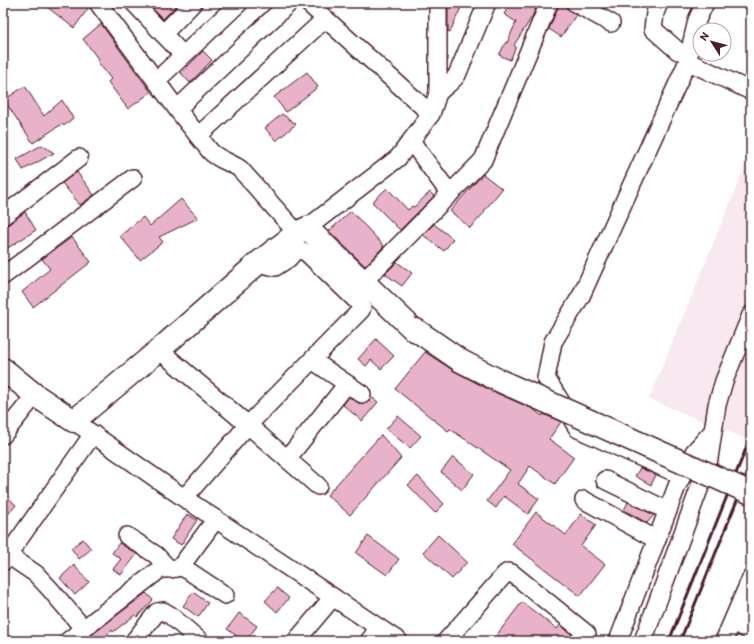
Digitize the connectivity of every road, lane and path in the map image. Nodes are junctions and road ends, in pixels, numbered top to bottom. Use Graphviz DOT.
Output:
graph roads {
  1 [pos="98,3"];
  2 [pos="134,3"];
  3 [pos="193,3"];
  4 [pos="240,3"];
  5 [pos="289,3"];
  6 [pos="308,3"];
  7 [pos="487,3"];
  8 [pos="549,3"];
  9 [pos="575,3"];
  10 [pos="659,3"];
  11 [pos="706,3"];
  12 [pos="434,6"];
  13 [pos="326,19"];
  14 [pos="611,23"];
  15 [pos="163,34"];
  16 [pos="183,55"];
  17 [pos="682,57"];
  18 [pos="156,80"];
  19 [pos="751,91"];
  20 [pos="438,93"];
  21 [pos="177,109"];
  22 [pos="430,114"];
  23 [pos="198,136"];
  24 [pos="411,141"];
  25 [pos="79,158"];
  26 [pos="133,178"];
  27 [pos="450,194"];
  28 [pos="3,216"];
  29 [pos="302,231"];
  30 [pos="258,262"];
  31 [pos="3,276"];
  32 [pos="364,282"];
  33 [pos="751,315"];
  34 [pos="159,350"];
  35 [pos="312,360"];
  36 [pos="3,369"];
  37 [pos="347,384"];
  38 [pos="362,394"];
  39 [pos="35,395"];
  40 [pos="74,421"];
  41 [pos="248,425"];
  42 [pos="713,432"];
  43 [pos="93,434"];
  44 [pos="3,436"];
  45 [pos="287,459"];
  46 [pos="682,476"];
  47 [pos="605,480"];
  48 [pos="318,486"];
  49 [pos="751,493"];
  50 [pos="184,498"];
  51 [pos="584,500"];
  52 [pos="668,511"];
  53 [pos="216,519"];
  54 [pos="127,536"];
  55 [pos="657,540"];
  56 [pos="5,558"];
  57 [pos="175,567"];
  58 [pos="751,578"];
  59 [pos="225,595"];
  60 [pos="333,597"];
  61 [pos="733,621"];
  62 [pos="379,628"];
  63 [pos="84,629"];
  64 [pos="751,632"];
  65 [pos="587,634"];
  66 [pos="68,641"];
  67 [pos="134,641"];
  68 [pos="200,641"];
  69 [pos="296,641"];
  70 [pos="369,641"];
  71 [pos="400,641"];
  72 [pos="446,641"];
  73 [pos="618,641"];
  74 [pos="643,641"];
  75 [pos="724,641"];
  1 -- 18 [label="street"];
  2 -- 15 [label="street"];
  3 -- 15 [label="street"];
  4 -- 16 [label="street"];
  5 -- 21 [label="street"];
  6 -- 13 [label="street"];
  7 -- 20 [label="street"];
  8 -- 27 [label="street"];
  9 -- 14 [label="street"];
  10 -- 17 [label="street"];
  11 -- 17 [label="street"];
  12 -- 20 [label="street"];
  13 -- 22 [label="street"];
  13 -- 23 [label="street"];
  15 -- 16 [label="street"];
  16 -- 18 [label="street"];
  17 -- 19 [label="street"];
  17 -- 46 [label="street"];
  18 -- 21 [label="street"];
  20 -- 22 [label="street"];
  21 -- 23 [label="street"];
  22 -- 24 [label="street"];
  23 -- 29 [label="street"];
  24 -- 27 [label="street"];
  24 -- 29 [label="street"];
  25 -- 28 [label="street"];
  26 -- 31 [label="street"];
  27 -- 32 [label="street"];
  29 -- 30 [label="main road"];
  29 -- 32 [label="main road"];
  30 -- 34 [label="main road"];
  30 -- 35 [label="street"];
  32 -- 49 [label="main road, bridge"];
  33 -- 42 [label="street"];
  34 -- 40 [label="main road"];
  34 -- 41 [label="street"];
  35 -- 37 [label="street"];
  35 -- 41 [label="street"];
  36 -- 39 [label="main road"];
  37 -- 38 [label="street"];
  37 -- 45 [label="street"];
  39 -- 40 [label="main road"];
  39 -- 44 [label="street"];
  40 -- 43 [label="street"];
  41 -- 45 [label="street"];
  41 -- 50 [label="street"];
  42 -- 46 [label="street"];
  42 -- 74 [label="street"];
  43 -- 50 [label="street"];
  43 -- 56 [label="street"];
  45 -- 48 [label="street"];
  46 -- 52 [label="street"];
  47 -- 52 [label="street"];
  50 -- 53 [label="street"];
  51 -- 55 [label="street"];
  52 -- 55 [label="street"];
  53 -- 57 [label="street"];
  53 -- 60 [label="street"];
  54 -- 57 [label="street"];
  55 -- 73 [label="street"];
  56 -- 63 [label="street"];
  57 -- 59 [label="street"];
  57 -- 63 [label="street"];
  58 -- 61 [label="street"];
  60 -- 62 [label="street"];
  60 -- 69 [label="street"];
  61 -- 64 [label="street"];
  61 -- 75 [label="street"];
  62 -- 70 [label="street"];
  62 -- 71 [label="street"];
  63 -- 66 [label="street"];
  65 -- 72 [label="street"];
  67 -- 68 [label="street"];
}
